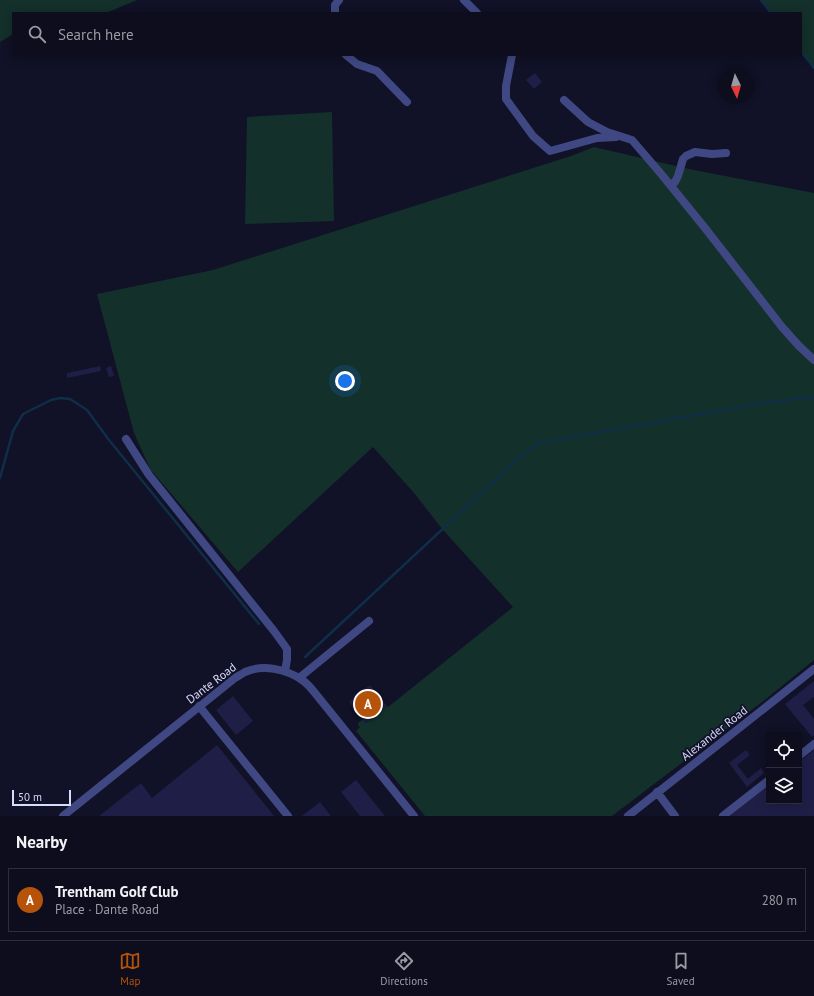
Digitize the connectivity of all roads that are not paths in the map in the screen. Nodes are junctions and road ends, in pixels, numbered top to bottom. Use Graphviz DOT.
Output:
graph roads {
  1 [pos="339,0"];
  2 [pos="464,0"];
  3 [pos="335,12"];
  4 [pos="475,12"];
  5 [pos="347,56"];
  6 [pos="512,56"];
  7 [pos="564,100"];
  8 [pos="407,102"];
  9 [pos="621,136"];
  10 [pos="726,153"];
  11 [pos="670,186"];
  12 [pos="814,360"];
  13 [pos="126,439"];
  14 [pos="368,621"];
  15 [pos="814,669"];
  16 [pos="285,671"];
  17 [pos="299,678"];
  18 [pos="199,706"];
  19 [pos="814,744"];
  20 [pos="802,754"];
  21 [pos="766,782"];
  22 [pos="657,792"];
  23 [pos="62,816"];
  24 [pos="288,816"];
  25 [pos="414,816"];
  26 [pos="628,816"];
  27 [pos="676,816"];
  28 [pos="723,816"];
  1 -- 3 [label="street"];
  2 -- 4 [label="street"];
  5 -- 8 [label="street"];
  6 -- 9 [label="street"];
  7 -- 9 [label="street"];
  9 -- 11 [label="street"];
  10 -- 11 [label="street"];
  11 -- 12 [label="street"];
  13 -- 16 [label="street"];
  14 -- 17 [label="street"];
  15 -- 22 [label="street, Alexander Road"];
  16 -- 17 [label="street, Dante Road"];
  16 -- 18 [label="street, Dante Road"];
  17 -- 25 [label="street, Dante Road"];
  18 -- 23 [label="street, Dante Road"];
  18 -- 24 [label="street"];
  19 -- 20 [label="street"];
  21 -- 28 [label="street"];
  22 -- 26 [label="street, Alexander Road"];
  22 -- 27 [label="street"];
}
